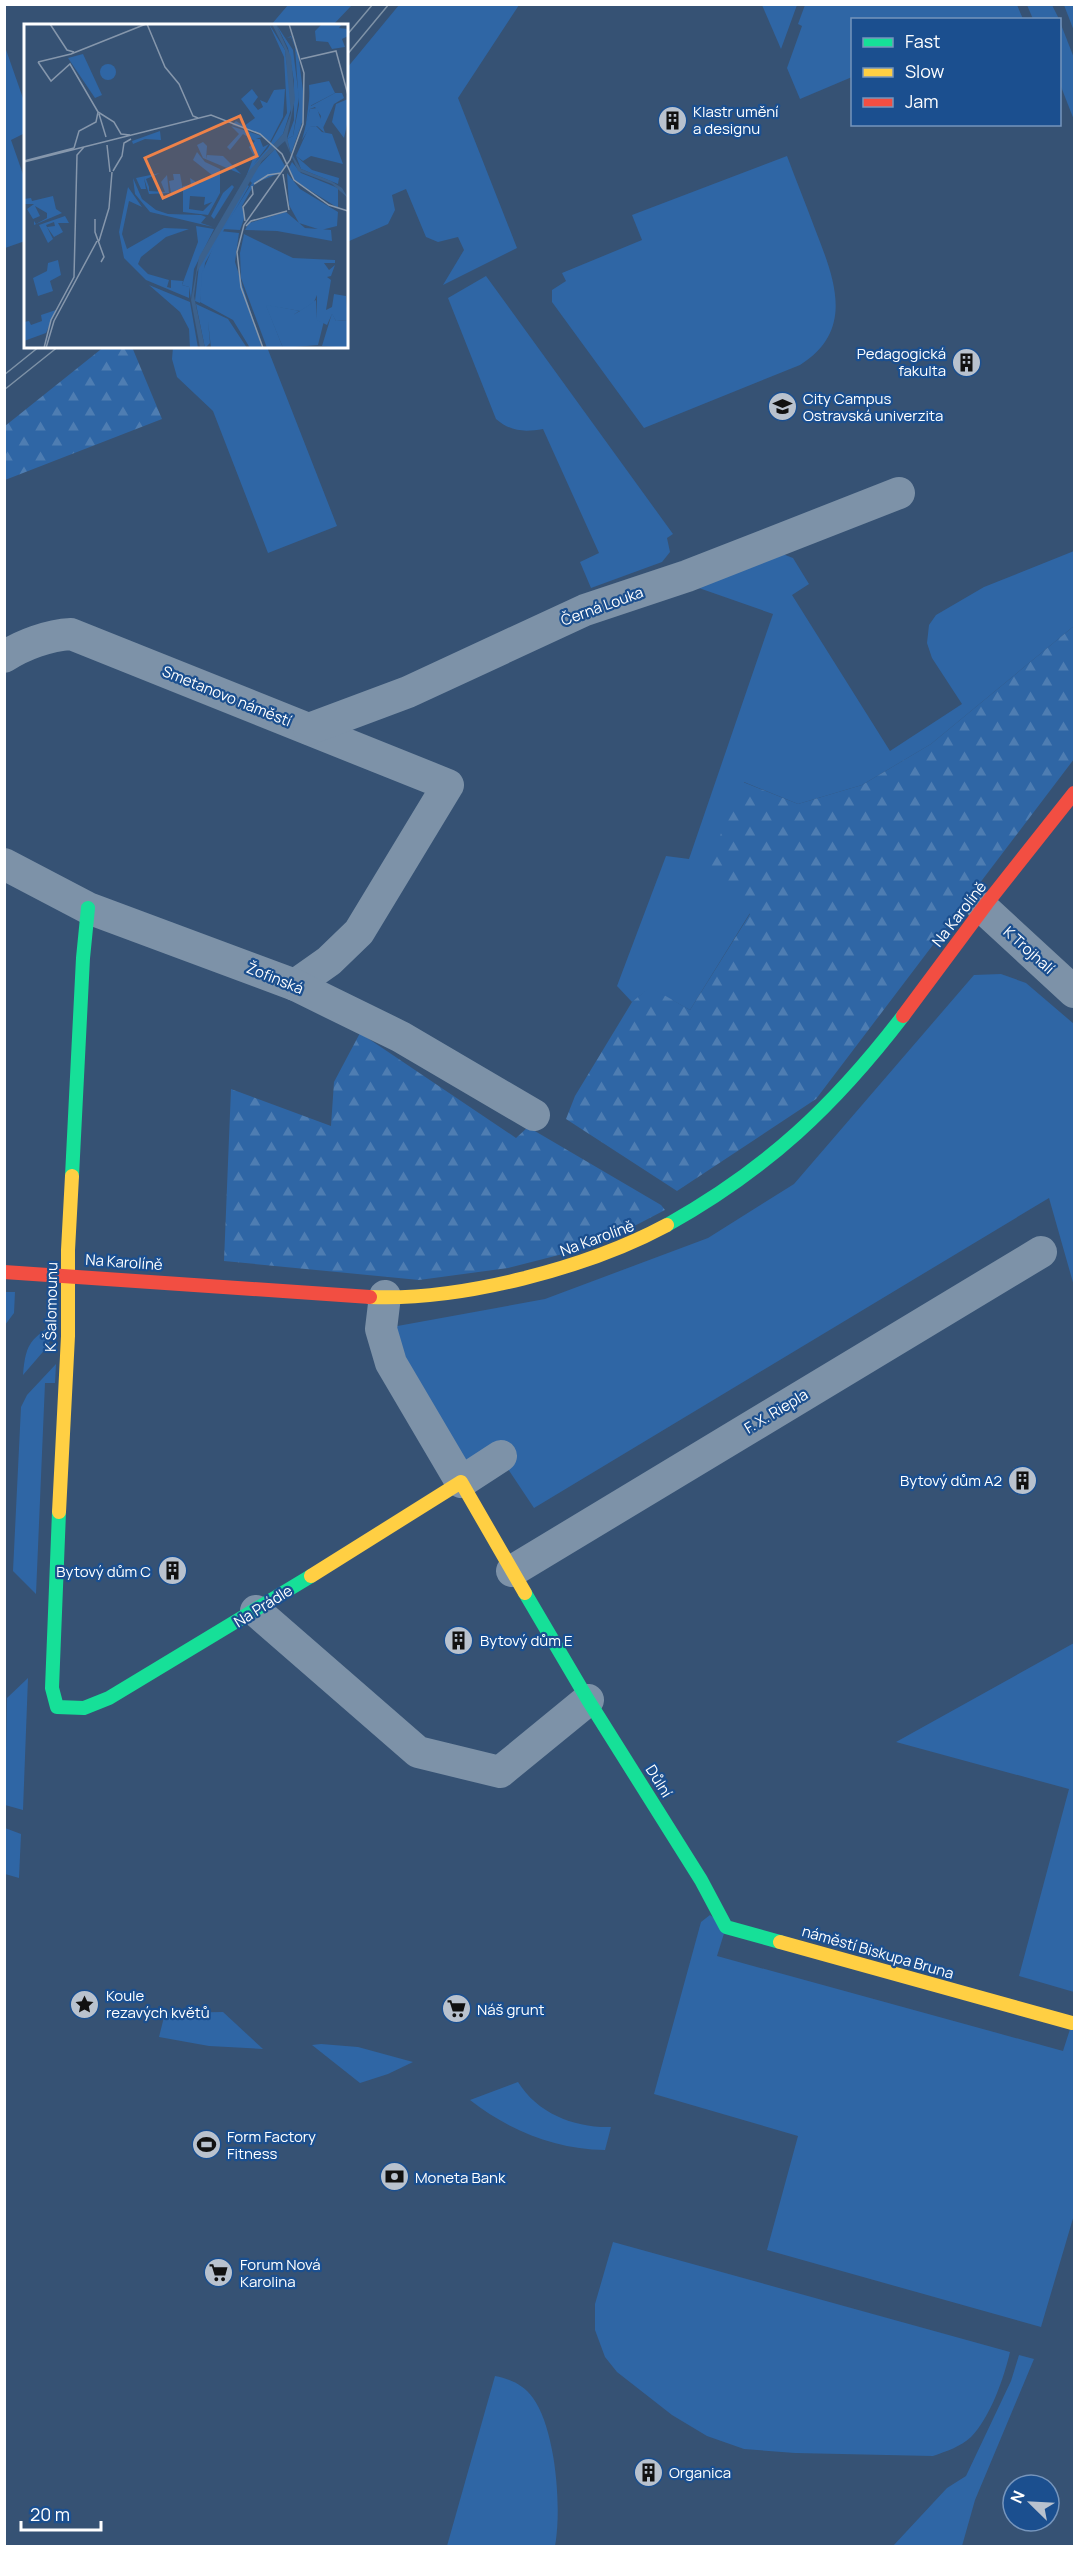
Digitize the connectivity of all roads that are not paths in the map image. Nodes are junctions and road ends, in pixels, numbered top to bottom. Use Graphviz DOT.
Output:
graph roads {
  1 [pos="899,493"];
  2 [pos="10,654"];
  3 [pos="309,729"];
  4 [pos="1074,794"];
  5 [pos="1066,824"];
  6 [pos="1034,846"];
  7 [pos="4,864"];
  8 [pos="88,908"];
  9 [pos="983,909"];
  10 [pos="295,985"];
  11 [pos="1074,992"];
  12 [pos="534,1115"];
  13 [pos="1041,1252"];
  14 [pos="4,1272"];
  15 [pos="68,1274"];
  16 [pos="385,1296"];
  17 [pos="501,1456"];
  18 [pos="461,1482"];
  19 [pos="512,1571"];
  20 [pos="256,1611"];
  21 [pos="588,1700"];
  22 [pos="57,1707"];
  23 [pos="701,1880"];
  24 [pos="1072,2023"];
  1 -- 3 [label="street, Černá Louka"];
  2 -- 3 [label="street, Smetanovo náměstí"];
  3 -- 10 [label="street, Smetanovo náměstí"];
  4 -- 6 [label="street, Na Karolíně"];
  5 -- 6 [label="street"];
  6 -- 9 [label="street, Na Karolíně"];
  7 -- 8 [label="street, Žofinská"];
  8 -- 10 [label="street, Žofinská"];
  8 -- 15 [label="street, K Šalomounu"];
  9 -- 11 [label="street, K Trojhalí"];
  9 -- 16 [label="street, Na Karolíně"];
  10 -- 12 [label="street, Žofinská"];
  13 -- 19 [label="street, F. X. Riepla"];
  14 -- 15 [label="street, Na Karolíně"];
  15 -- 16 [label="street, Na Karolíně"];
  15 -- 22 [label="street, K Šalomounu"];
  16 -- 18 [label="street"];
  17 -- 18 [label="street, Na Prádle"];
  18 -- 19 [label="street"];
  18 -- 20 [label="street, Na Prádle"];
  19 -- 21 [label="street"];
  20 -- 21 [label="street"];
  20 -- 22 [label="street, Na Prádle"];
  21 -- 23 [label="street, Důlní"];
  23 -- 24 [label="street, náměstí Biskupa Bruna"];
}
